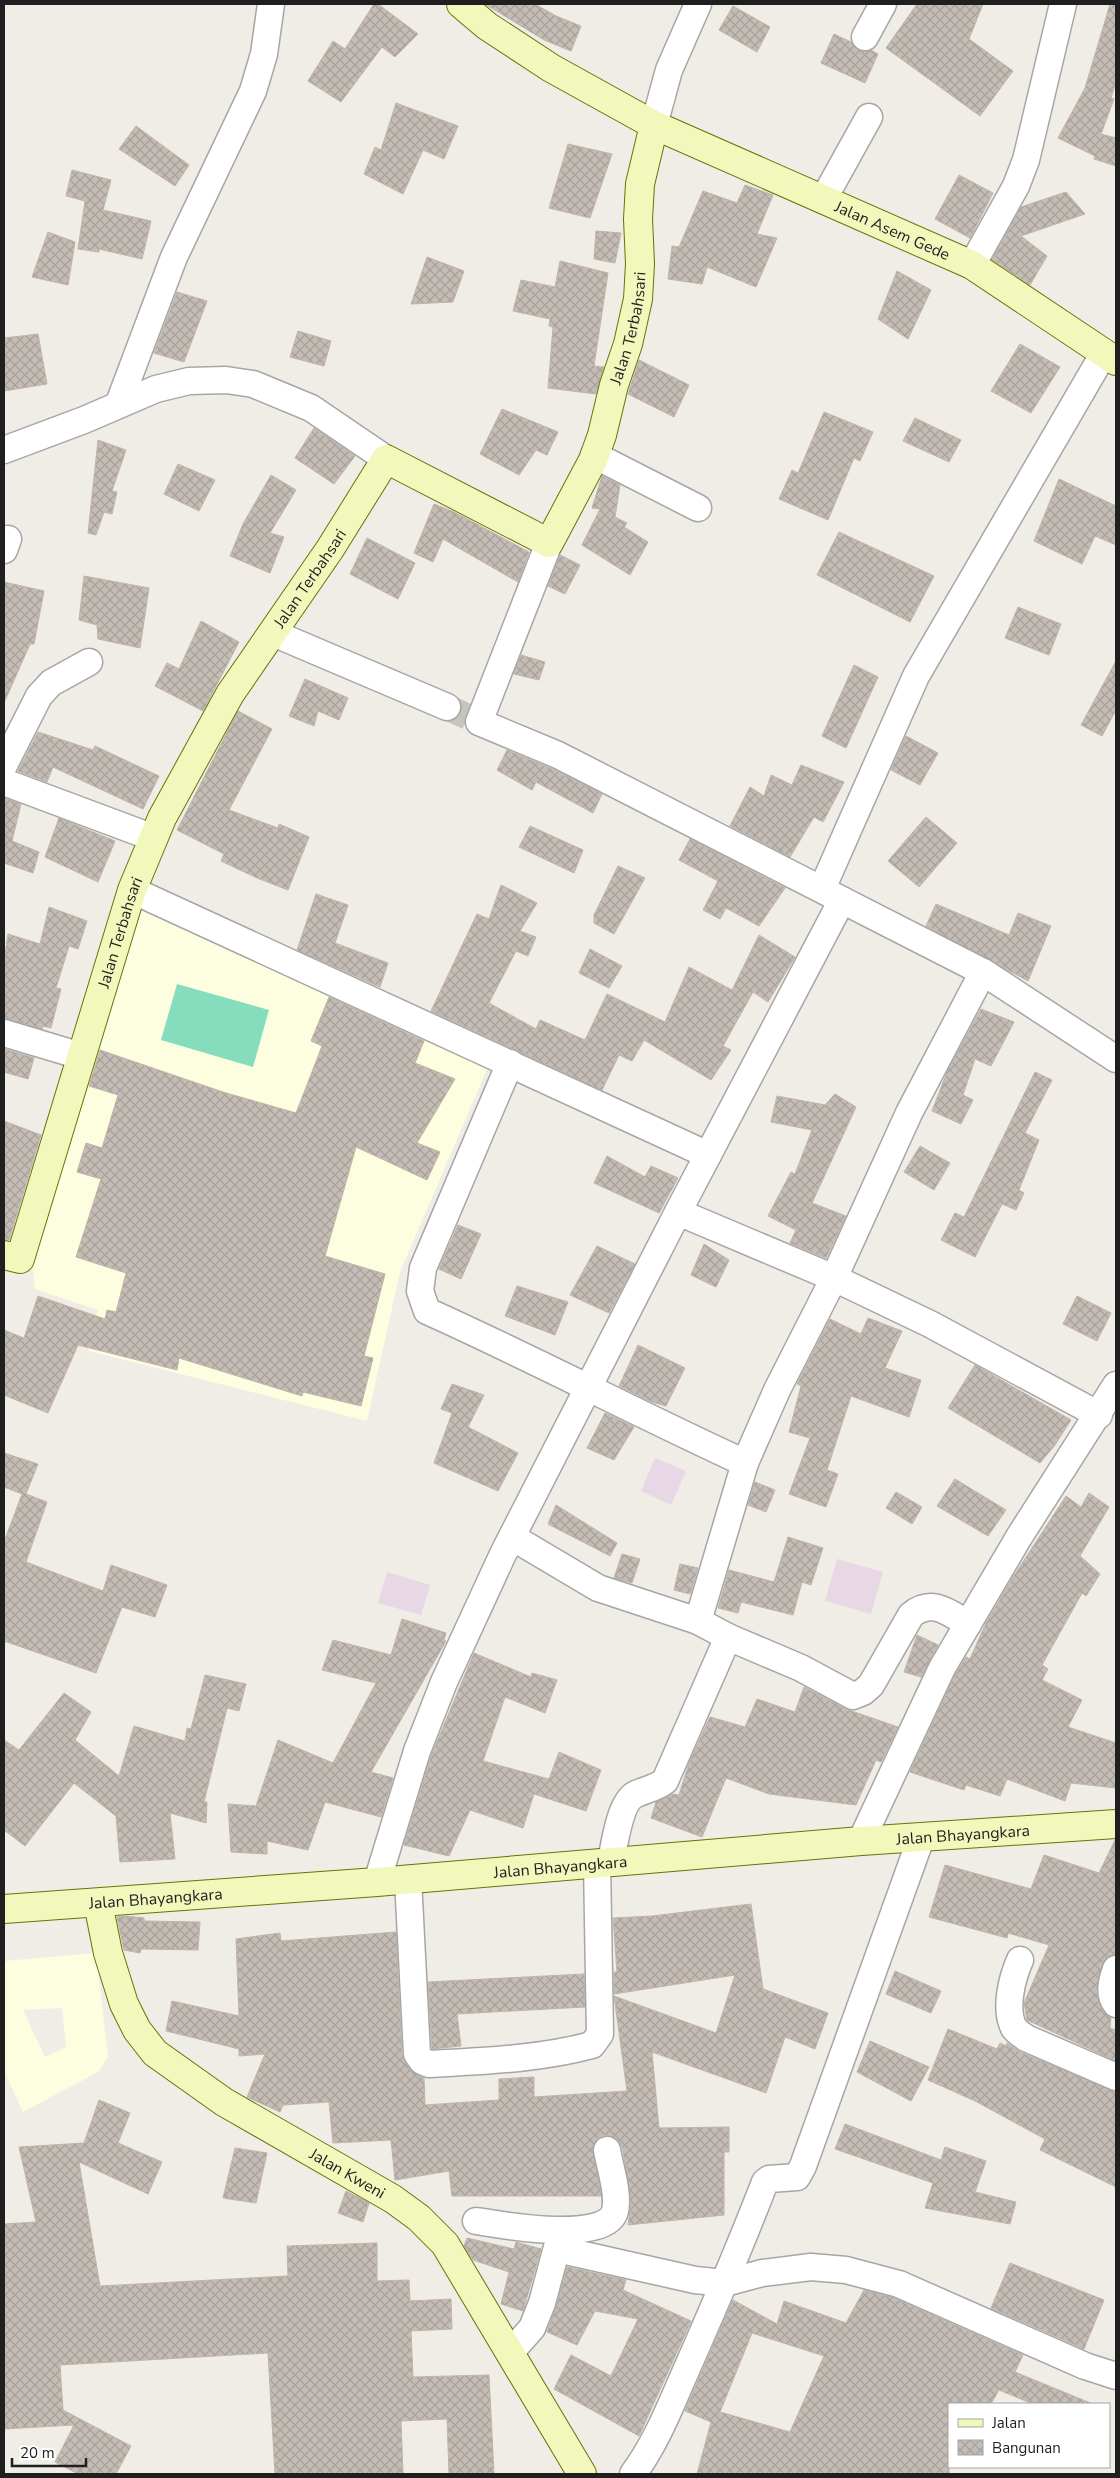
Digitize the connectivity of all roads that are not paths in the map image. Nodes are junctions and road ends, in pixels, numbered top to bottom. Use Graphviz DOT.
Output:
graph roads {
  1 [pos="271,4"];
  2 [pos="461,4"];
  3 [pos="698,4"];
  4 [pos="883,4"];
  5 [pos="1057,6"];
  6 [pos="865,37"];
  7 [pos="870,117"];
  8 [pos="654,125"];
  9 [pos="823,200"];
  10 [pos="972,265"];
  11 [pos="1110,357"];
  12 [pos="119,403"];
  13 [pos="4,450"];
  14 [pos="594,455"];
  15 [pos="386,459"];
  16 [pos="698,508"];
  17 [pos="548,543"];
  18 [pos="273,633"];
  19 [pos="89,662"];
  20 [pos="465,715"];
  21 [pos="4,765"];
  22 [pos="4,782"];
  23 [pos="154,838"];
  24 [pos="132,890"];
  25 [pos="832,894"];
  26 [pos="983,972"];
  27 [pos="4,1033"];
  28 [pos="81,1056"];
  29 [pos="1116,1059"];
  30 [pos="510,1063"];
  31 [pos="708,1155"];
  32 [pos="678,1212"];
  33 [pos="4,1255"];
  34 [pos="834,1278"];
  35 [pos="1116,1385"];
  36 [pos="587,1389"];
  37 [pos="1098,1415"];
  38 [pos="745,1463"];
  39 [pos="512,1537"];
  40 [pos="698,1621"];
  41 [pos="968,1624"];
  42 [pos="728,1637"];
  43 [pos="1116,1824"];
  44 [pos="921,1838"];
  45 [pos="861,1841"];
  46 [pos="604,1863"];
  47 [pos="408,1879"];
  48 [pos="377,1882"];
  49 [pos="98,1903"];
  50 [pos="4,1909"];
  51 [pos="1020,1960"];
  52 [pos="1116,1969"];
  53 [pos="1116,2004"];
  54 [pos="1116,2077"];
  55 [pos="607,2150"];
  56 [pos="476,2221"];
  57 [pos="559,2239"];
  58 [pos="725,2283"];
  59 [pos="510,2353"];
  60 [pos="1116,2376"];
  61 [pos="582,2474"];
  62 [pos="633,2474"];
  1 -- 12 [label="street"];
  2 -- 8 [label="street, Jalan Asem Gede"];
  3 -- 8 [label="street"];
  4 -- 6 [label="street"];
  5 -- 10 [label="street"];
  7 -- 9 [label="street"];
  8 -- 9 [label="street, Jalan Asem Gede"];
  8 -- 14 [label="street, Jalan Terbahsari"];
  9 -- 10 [label="street, Jalan Asem Gede"];
  10 -- 11 [label="street, Jalan Asem Gede"];
  11 -- 25 [label="street"];
  12 -- 13 [label="street"];
  12 -- 15 [label="street"];
  14 -- 16 [label="street"];
  14 -- 17 [label="street, Jalan Terbahsari"];
  15 -- 17 [label="street"];
  15 -- 18 [label="street, Jalan Terbahsari"];
  17 -- 20 [label="street"];
  18 -- 20 [label="street"];
  18 -- 23 [label="street, Jalan Terbahsari"];
  19 -- 21 [label="street"];
  20 -- 25 [label="street"];
  22 -- 23 [label="street"];
  23 -- 24 [label="street, Jalan Terbahsari"];
  24 -- 28 [label="street, Jalan Terbahsari"];
  24 -- 30 [label="street"];
  25 -- 26 [label="street"];
  25 -- 31 [label="street"];
  26 -- 29 [label="street"];
  26 -- 34 [label="street"];
  27 -- 28 [label="street"];
  28 -- 33 [label="street, Jalan Terbahsari"];
  30 -- 31 [label="street"];
  30 -- 36 [label="street"];
  31 -- 32 [label="street"];
  32 -- 34 [label="street"];
  32 -- 36 [label="street"];
  34 -- 37 [label="street"];
  34 -- 38 [label="street"];
  35 -- 37 [label="street"];
  36 -- 38 [label="street"];
  36 -- 39 [label="street"];
  37 -- 41 [label="street"];
  38 -- 40 [label="street"];
  39 -- 40 [label="street"];
  39 -- 48 [label="street"];
  40 -- 42 [label="street"];
  41 -- 42 [label="street"];
  41 -- 45 [label="street"];
  42 -- 46 [label="street"];
  43 -- 44 [label="street, Jalan Bhayangkara"];
  44 -- 45 [label="street, Jalan Bhayangkara"];
  44 -- 58 [label="street"];
  45 -- 46 [label="street, Jalan Bhayangkara"];
  46 -- 47 [label="street, Jalan Bhayangkara"];
  46 -- 47 [label="street"];
  47 -- 48 [label="street, Jalan Bhayangkara"];
  48 -- 49 [label="street, Jalan Bhayangkara"];
  49 -- 50 [label="street, Jalan Bhayangkara"];
  49 -- 59 [label="street, Jalan Kweni"];
  51 -- 54 [label="street"];
  52 -- 53 [label="street"];
  55 -- 57 [label="street"];
  56 -- 57 [label="street"];
  57 -- 58 [label="street"];
  57 -- 59 [label="street"];
  58 -- 60 [label="street"];
  58 -- 62 [label="street"];
  59 -- 61 [label="street, Jalan Kweni"];
}
